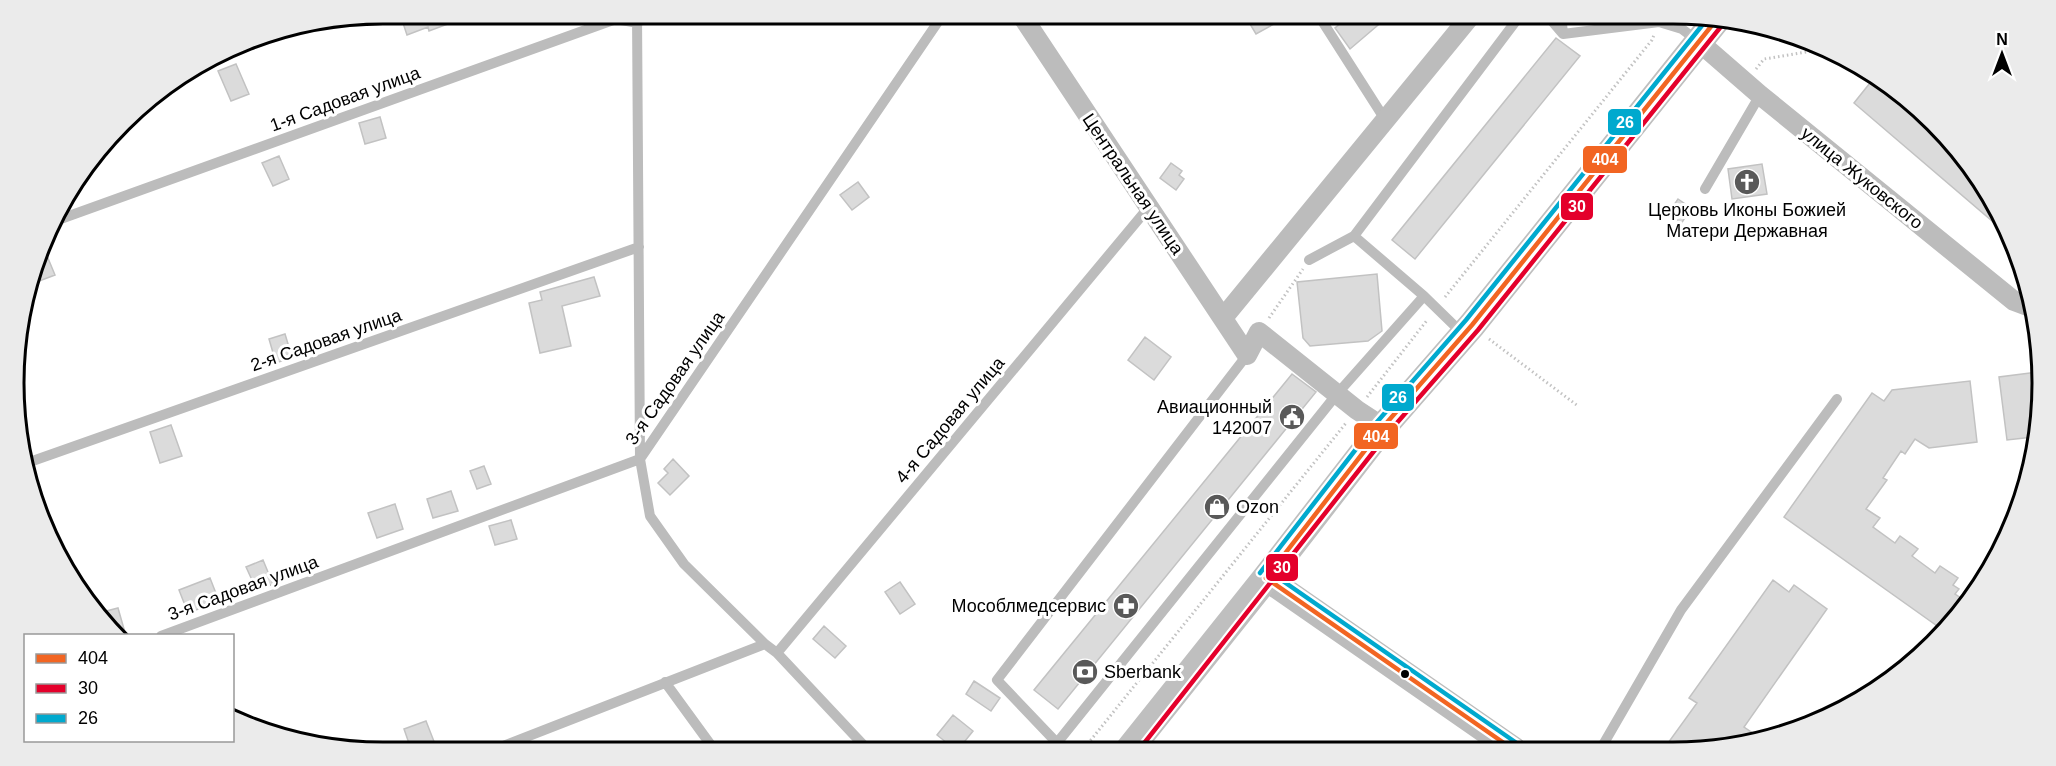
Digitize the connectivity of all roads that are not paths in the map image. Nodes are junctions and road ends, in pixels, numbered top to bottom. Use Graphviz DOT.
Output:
graph roads {
  1 [pos="602,24"];
  2 [pos="640,24"];
  3 [pos="937,24"];
  4 [pos="1027,24"];
  5 [pos="1323,24"];
  6 [pos="1465,24"];
  7 [pos="1514,24"];
  8 [pos="1554,24"];
  9 [pos="1562,24"];
  10 [pos="1622,24"];
  11 [pos="1671,24"];
  12 [pos="1711,26"];
  13 [pos="1563,34"];
  14 [pos="1699,42"];
  15 [pos="1760,95"];
  16 [pos="1386,121"];
  17 [pos="1705,189"];
  18 [pos="1148,208"];
  19 [pos="64,218"];
  20 [pos="1354,236"];
  21 [pos="639,248"];
  22 [pos="1309,260"];
  23 [pos="1424,296"];
  24 [pos="2023,304"];
  25 [pos="1223,318"];
  26 [pos="1476,337"];
  27 [pos="1248,355"];
  28 [pos="1337,394"];
  29 [pos="1837,399"];
  30 [pos="1383,427"];
  31 [pos="640,459"];
  32 [pos="33,462"];
  33 [pos="1266,578"];
  34 [pos="166,634"];
  35 [pos="765,644"];
  36 [pos="777,653"];
  37 [pos="665,682"];
  38 [pos="513,742"];
  39 [pos="709,742"];
  40 [pos="861,742"];
  41 [pos="1054,742"];
  42 [pos="1063,742"];
  43 [pos="1135,742"];
  44 [pos="1502,742"];
  45 [pos="1605,742"];
  1 -- 19 [label="lane, 1-я Садовая улица"];
  2 -- 21 [label="lane"];
  3 -- 31 [label="lane, 3-я Садовая улица"];
  4 -- 18 [label="street, Центральная улица"];
  5 -- 16 [label="lane"];
  6 -- 16 [label="street"];
  7 -- 20 [label="lane"];
  8 -- 13 [label="lane"];
  9 -- 13 [label="lane"];
  10 -- 13 [label="lane"];
  11 -- 14 [label="lane"];
  12 -- 14 [label="main road"];
  14 -- 15 [label="street, улица Жуковского"];
  14 -- 26 [label="main road"];
  15 -- 17 [label="lane"];
  15 -- 24 [label="street, улица Жуковского"];
  16 -- 25 [label="street"];
  18 -- 25 [label="street, Центральная улица"];
  18 -- 36 [label="lane, 4-я Садовая улица"];
  20 -- 22 [label="lane"];
  20 -- 23 [label="lane"];
  21 -- 31 [label="lane"];
  21 -- 32 [label="lane, 2-я Садовая улица"];
  23 -- 26 [label="lane"];
  23 -- 28 [label="lane"];
  25 -- 27 [label="street, Центральная улица"];
  26 -- 30 [label="main road"];
  27 -- 28 [label="street"];
  27 -- 41 [label="lane"];
  28 -- 30 [label="street"];
  28 -- 42 [label="lane"];
  29 -- 45 [label="lane"];
  30 -- 33 [label="main road"];
  31 -- 34 [label="lane, 3-я Садовая улица"];
  31 -- 35 [label="lane"];
  33 -- 43 [label="main road"];
  33 -- 44 [label="street"];
  35 -- 36 [label="lane"];
  35 -- 37 [label="lane"];
  36 -- 40 [label="lane"];
  37 -- 38 [label="lane"];
  37 -- 39 [label="lane"];
}
